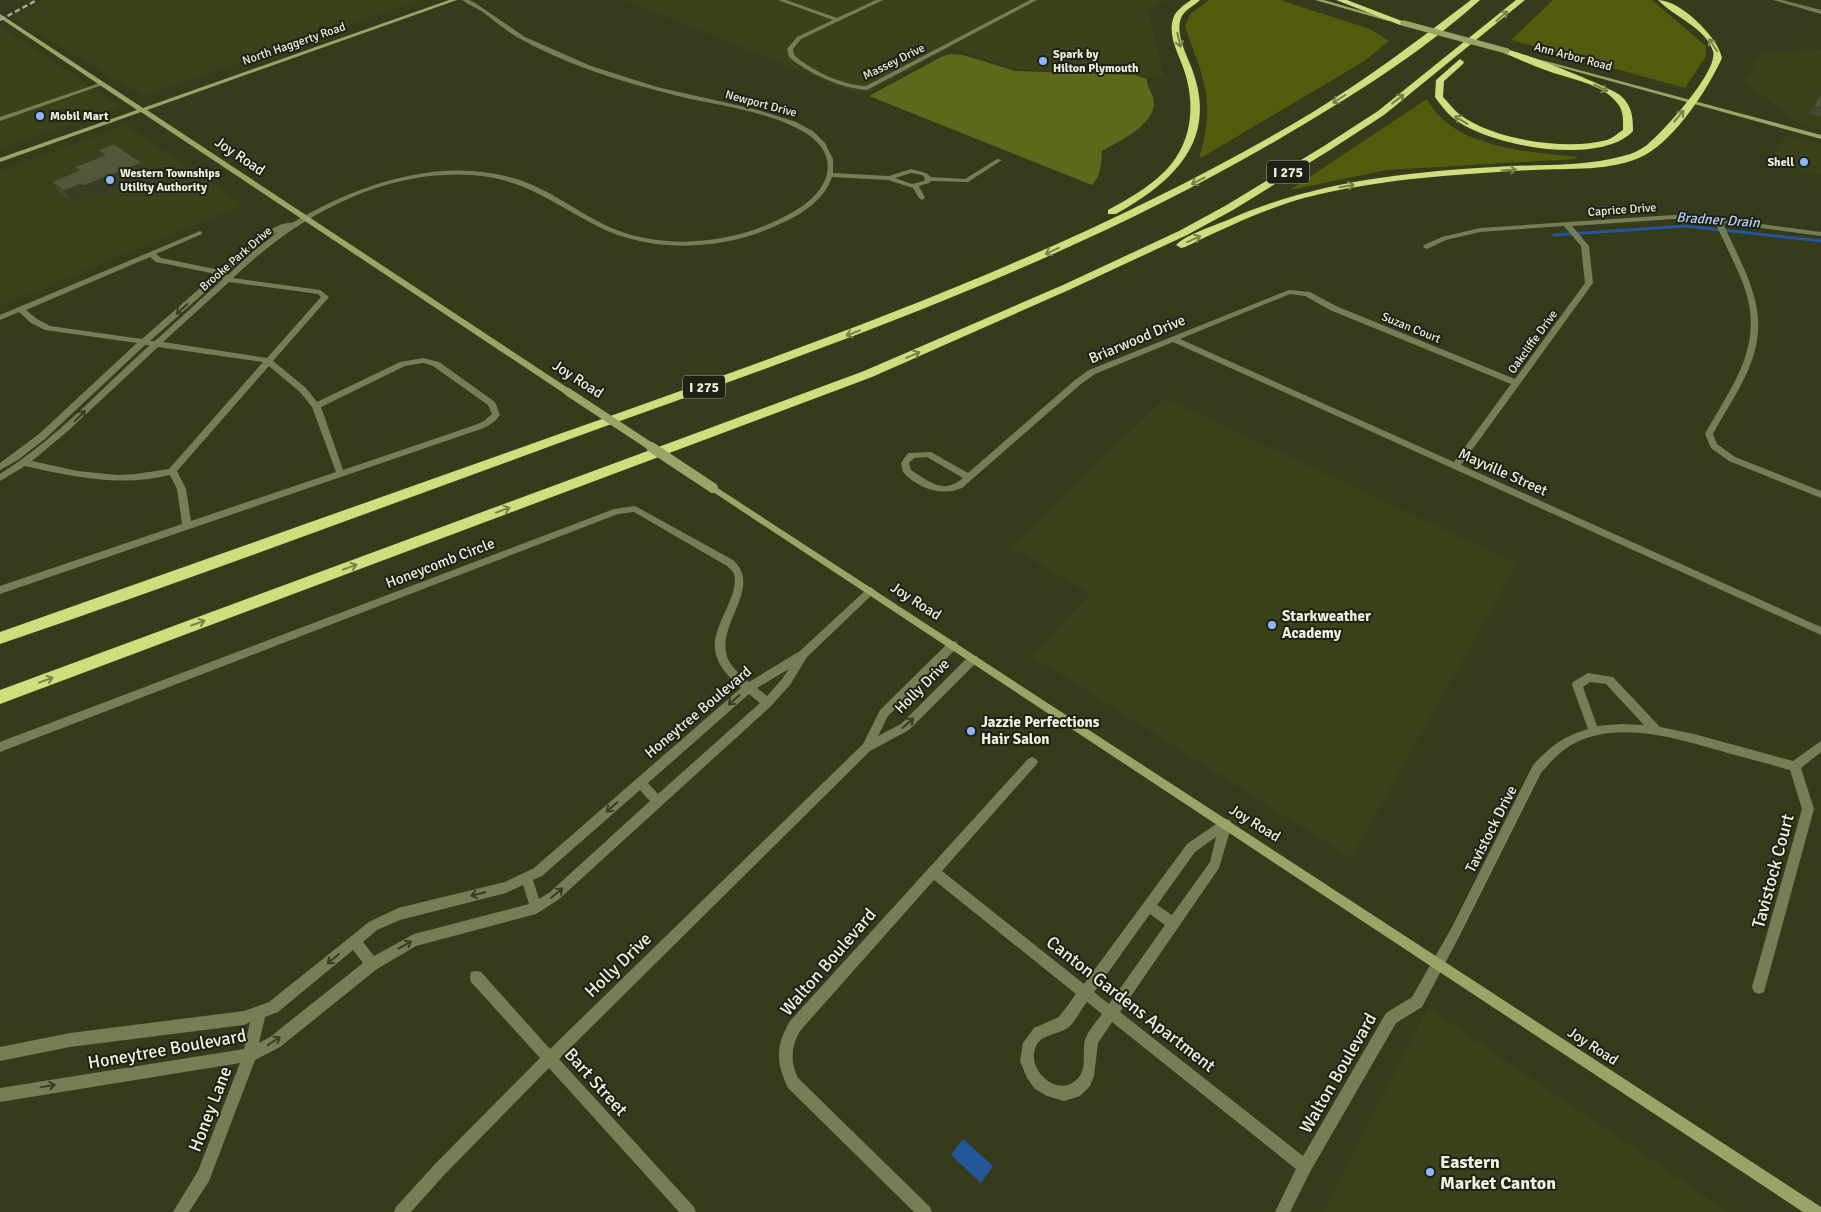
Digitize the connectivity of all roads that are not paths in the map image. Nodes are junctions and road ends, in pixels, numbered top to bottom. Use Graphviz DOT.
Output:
graph roads {
  1 [pos="454,0"];
  2 [pos="465,0"];
  3 [pos="781,0"];
  4 [pos="880,0"];
  5 [pos="1034,0"];
  6 [pos="1196,0"];
  7 [pos="1318,0"];
  8 [pos="1340,0"];
  9 [pos="1476,0"];
  10 [pos="1521,0"];
  11 [pos="1662,0"];
  12 [pos="1776,0"];
  13 [pos="1468,4"];
  14 [pos="1821,12"];
  15 [pos="0,16"];
  16 [pos="836,20"];
  17 [pos="1403,23"];
  18 [pos="1490,27"];
  19 [pos="1507,51"];
  20 [pos="102,84"];
  21 [pos="1691,102"];
  22 [pos="142,111"];
  23 [pos="0,119"];
  24 [pos="1821,137"];
  25 [pos="0,160"];
  26 [pos="999,160"];
  27 [pos="830,175"];
  28 [pos="890,178"];
  29 [pos="928,179"];
  30 [pos="916,186"];
  31 [pos="922,198"];
  32 [pos="304,218"];
  33 [pos="1718,220"];
  34 [pos="1567,225"];
  35 [pos="200,233"];
  36 [pos="1821,234"];
  37 [pos="1426,247"];
  38 [pos="151,254"];
  39 [pos="222,273"];
  40 [pos="228,280"];
  41 [pos="1067,287"];
  42 [pos="1298,291"];
  43 [pos="20,310"];
  44 [pos="0,318"];
  45 [pos="881,323"];
  46 [pos="1173,339"];
  47 [pos="145,341"];
  48 [pos="158,343"];
  49 [pos="267,360"];
  50 [pos="1517,384"];
  51 [pos="316,406"];
  52 [pos="51,429"];
  53 [pos="64,432"];
  54 [pos="13,459"];
  55 [pos="24,463"];
  56 [pos="1456,466"];
  57 [pos="0,467"];
  58 [pos="172,471"];
  59 [pos="340,475"];
  60 [pos="969,477"];
  61 [pos="0,478"];
  62 [pos="1821,495"];
  63 [pos="188,526"];
  64 [pos="0,590"];
  65 [pos="871,591"];
  66 [pos="1821,631"];
  67 [pos="0,638"];
  68 [pos="953,645"];
  69 [pos="804,654"];
  70 [pos="973,659"];
  71 [pos="750,686"];
  72 [pos="0,697"];
  73 [pos="767,703"];
  74 [pos="1656,731"];
  75 [pos="1594,732"];
  76 [pos="1821,746"];
  77 [pos="0,747"];
  78 [pos="866,748"];
  79 [pos="1032,762"];
  80 [pos="1795,766"];
  81 [pos="640,782"];
  82 [pos="657,801"];
  83 [pos="1226,824"];
  84 [pos="933,872"];
  85 [pos="527,879"];
  86 [pos="1149,906"];
  87 [pos="536,908"];
  88 [pos="1173,924"];
  89 [pos="354,941"];
  90 [pos="1437,963"];
  91 [pos="372,964"];
  92 [pos="476,977"];
  93 [pos="1759,987"];
  94 [pos="1086,993"];
  95 [pos="1111,1012"];
  96 [pos="259,1013"];
  97 [pos="0,1054"];
  98 [pos="250,1055"];
  99 [pos="549,1059"];
  100 [pos="0,1094"];
  101 [pos="1305,1167"];
  102 [pos="180,1212"];
  103 [pos="401,1212"];
  104 [pos="689,1212"];
  105 [pos="925,1212"];
  106 [pos="1282,1212"];
  107 [pos="1816,1212"];
  1 -- 22 [label="street, North Haggerty Road"];
  2 -- 27 [label="street, Newport Drive"];
  3 -- 16 [label="street"];
  4 -- 16 [label="street"];
  5 -- 16 [label="street, Massey Drive"];
  6 -- 45 [label="highway, one-way"];
  7 -- 17 [label="street, Ann Arbor Road"];
  8 -- 17 [label="highway"];
  9 -- 13 [label="highway, I 275"];
  18 -- 10 [label="highway, I 275, one-way"];
  21 -- 11 [label="highway, one-way"];
  12 -- 14 [label="street"];
  13 -- 45 [label="highway, I 275, one-way"];
  15 -- 20 [label="street, Joy Road"];
  17 -- 19 [label="street, Ann Arbor Road, bridge"];
  19 -- 18 [label="highway, one-way"];
  41 -- 18 [label="highway, I 275, one-way"];
  19 -- 21 [label="street, Ann Arbor Road"];
  20 -- 22 [label="street, Joy Road"];
  20 -- 23 [label="street"];
  21 -- 24 [label="street, Ann Arbor Road"];
  41 -- 21 [label="highway, one-way"];
  22 -- 25 [label="street, North Haggerty Road"];
  22 -- 32 [label="street, Joy Road"];
  26 -- 29 [label="street"];
  27 -- 28 [label="street"];
  27 -- 32 [label="street"];
  28 -- 29 [label="street"];
  28 -- 30 [label="street"];
  29 -- 30 [label="street"];
  30 -- 31 [label="street"];
  32 -- 39 [label="street, Brooke Park Drive"];
  32 -- 40 [label="street, Brooke Park Drive"];
  32 -- 65 [label="street, Joy Road, bridge"];
  33 -- 34 [label="street, Caprice Drive"];
  33 -- 36 [label="street, Caprice Drive"];
  33 -- 62 [label="street"];
  34 -- 37 [label="street, Caprice Drive"];
  34 -- 50 [label="street, Oakcliffe Drive"];
  35 -- 38 [label="street"];
  38 -- 39 [label="street"];
  38 -- 43 [label="street"];
  39 -- 40 [label="street"];
  39 -- 47 [label="street, Brooke Park Drive, one-way"];
  40 -- 48 [label="street, Brooke Park Drive"];
  40 -- 49 [label="street"];
  72 -- 41 [label="highway, I 275, one-way"];
  42 -- 46 [label="street, Briarwood Drive"];
  42 -- 50 [label="street, Suzan Court"];
  43 -- 44 [label="street"];
  43 -- 47 [label="street"];
  45 -- 67 [label="highway, I 275, one-way"];
  46 -- 56 [label="street, Mayville Street"];
  46 -- 60 [label="street, Briarwood Drive"];
  47 -- 48 [label="street"];
  47 -- 52 [label="street, Brooke Park Drive"];
  48 -- 49 [label="street"];
  53 -- 48 [label="street, Brooke Park Drive, one-way"];
  49 -- 51 [label="street"];
  49 -- 58 [label="street"];
  50 -- 56 [label="street, Oakcliffe Drive"];
  51 -- 59 [label="street"];
  51 -- 59 [label="street"];
  52 -- 53 [label="street"];
  52 -- 54 [label="street, Brooke Park Drive"];
  53 -- 55 [label="street, Brooke Park Drive"];
  54 -- 55 [label="street"];
  54 -- 57 [label="street, Brooke Park Drive"];
  55 -- 58 [label="street"];
  55 -- 61 [label="street, Brooke Park Drive"];
  56 -- 66 [label="street, Mayville Street"];
  58 -- 63 [label="street"];
  59 -- 63 [label="street"];
  60 -- 60 [label="street, Briarwood Drive"];
  63 -- 64 [label="street"];
  65 -- 68 [label="street, Joy Road"];
  65 -- 69 [label="street, Honeytree Boulevard"];
  68 -- 70 [label="street, Joy Road"];
  68 -- 78 [label="street, Holly Drive"];
  69 -- 71 [label="street, Honeytree Boulevard"];
  69 -- 73 [label="street, Honeytree Boulevard"];
  78 -- 70 [label="street, Holly Drive, one-way"];
  70 -- 83 [label="street, Joy Road"];
  71 -- 73 [label="street, Honeycomb Circle"];
  71 -- 77 [label="street, Honeycomb Circle"];
  71 -- 81 [label="street, Honeytree Boulevard, one-way"];
  73 -- 82 [label="street, Honeytree Boulevard"];
  74 -- 75 [label="street, Tavistock Drive"];
  74 -- 75 [label="street"];
  74 -- 80 [label="street, Tavistock Drive"];
  75 -- 90 [label="street, Tavistock Drive"];
  76 -- 80 [label="street"];
  78 -- 99 [label="street, Holly Drive"];
  79 -- 84 [label="street, Walton Boulevard"];
  80 -- 93 [label="street, Tavistock Court"];
  81 -- 82 [label="street"];
  81 -- 85 [label="street, Honeytree Boulevard, one-way"];
  87 -- 82 [label="street, Honeytree Boulevard, one-way"];
  83 -- 86 [label="street"];
  83 -- 88 [label="street"];
  83 -- 90 [label="street, Joy Road"];
  84 -- 94 [label="street, Canton Gardens Apartment"];
  84 -- 105 [label="street, Walton Boulevard"];
  85 -- 87 [label="street"];
  85 -- 89 [label="street, Honeytree Boulevard, one-way"];
  86 -- 88 [label="street"];
  86 -- 94 [label="street"];
  91 -- 87 [label="street, Honeytree Boulevard, one-way"];
  88 -- 95 [label="street"];
  89 -- 91 [label="street"];
  89 -- 96 [label="street, Honeytree Boulevard, one-way"];
  90 -- 101 [label="street, Walton Boulevard"];
  90 -- 107 [label="street, Joy Road"];
  98 -- 91 [label="street, Honeytree Boulevard, one-way"];
  92 -- 99 [label="street, Bart Street"];
  94 -- 95 [label="street, Canton Gardens Apartment"];
  94 -- 95 [label="street"];
  95 -- 101 [label="street, Canton Gardens Apartment"];
  96 -- 97 [label="street, Honeytree Boulevard"];
  96 -- 98 [label="street, Honey Lane"];
  100 -- 98 [label="street, Honeytree Boulevard, one-way"];
  98 -- 102 [label="street, Honey Lane"];
  99 -- 103 [label="street, Holly Drive"];
  99 -- 104 [label="street, Bart Street"];
  101 -- 106 [label="street, Walton Boulevard"];
}
